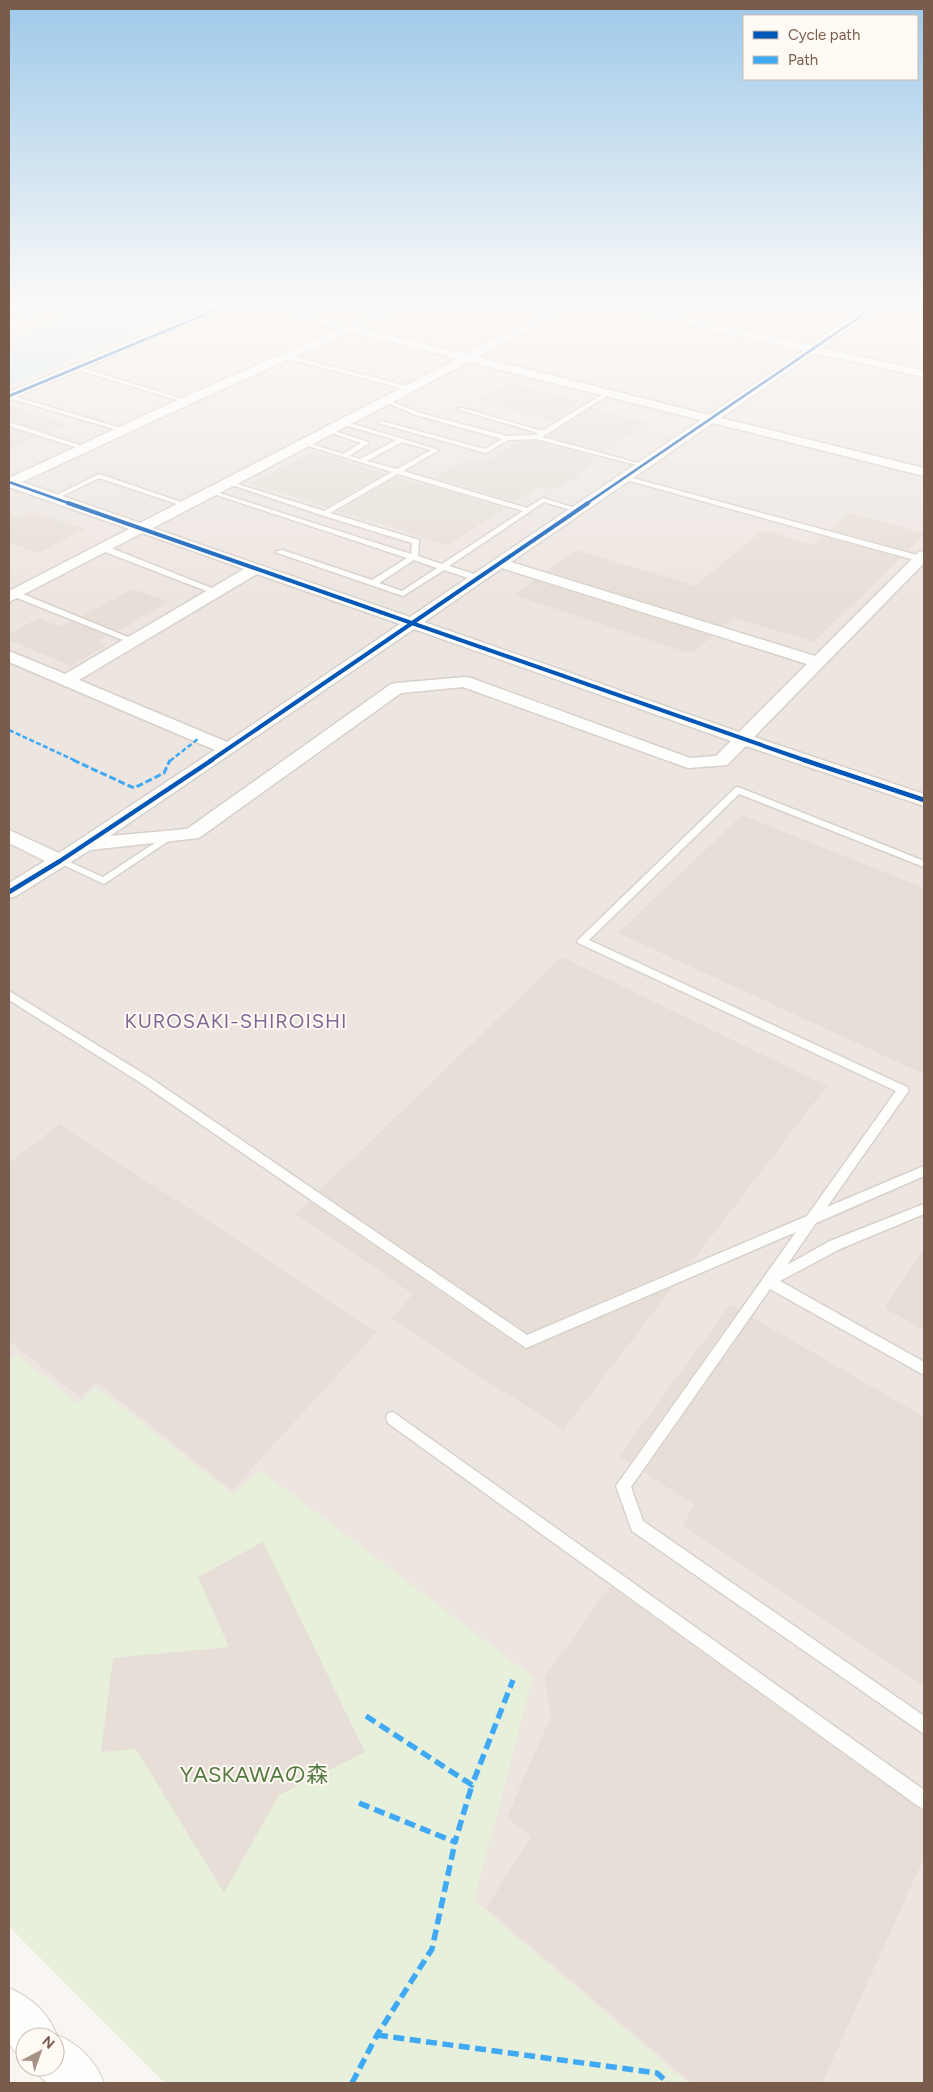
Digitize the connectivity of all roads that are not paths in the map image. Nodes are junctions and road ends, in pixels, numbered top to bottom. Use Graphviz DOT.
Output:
graph roads {
  1 [pos="31,403"];
  2 [pos="182,403"];
  3 [pos="382,403"];
  4 [pos="389,403"];
  5 [pos="593,403"];
  6 [pos="642,403"];
  7 [pos="734,403"];
  8 [pos="460,409"];
  9 [pos="709,419"];
  10 [pos="343,423"];
  11 [pos="381,423"];
  12 [pos="9,424"];
  13 [pos="123,430"];
  14 [pos="329,431"];
  15 [pos="544,433"];
  16 [pos="536,437"];
  17 [pos="507,438"];
  18 [pos="401,440"];
  19 [pos="305,444"];
  20 [pos="83,448"];
  21 [pos="344,456"];
  22 [pos="361,461"];
  23 [pos="643,466"];
  24 [pos="397,472"];
  25 [pos="924,472"];
  26 [pos="626,478"];
  27 [pos="9,482"];
  28 [pos="229,483"];
  29 [pos="211,492"];
  30 [pos="54,498"];
  31 [pos="185,506"];
  32 [pos="528,510"];
  33 [pos="578,510"];
  34 [pos="326,512"];
  35 [pos="308,523"];
  36 [pos="140,528"];
  37 [pos="104,548"];
  38 [pos="279,552"];
  39 [pos="414,557"];
  40 [pos="923,557"];
  41 [pos="500,563"];
  42 [pos="444,567"];
  43 [pos="255,569"];
  44 [pos="477,578"];
  45 [pos="373,583"];
  46 [pos="215,591"];
  47 [pos="12,596"];
  48 [pos="412,623"];
  49 [pos="131,640"];
  50 [pos="9,656"];
  51 [pos="818,662"];
  52 [pos="66,680"];
  53 [pos="742,739"];
  54 [pos="228,749"];
  55 [pos="924,800"];
  56 [pos="9,836"];
  57 [pos="170,836"];
  58 [pos="86,844"];
  59 [pos="60,862"];
  60 [pos="924,864"];
  61 [pos="9,892"];
  62 [pos="9,995"];
  63 [pos="924,1170"];
  64 [pos="924,1208"];
  65 [pos="812,1219"];
  66 [pos="768,1281"];
  67 [pos="924,1369"];
  68 [pos="393,1418"];
  69 [pos="924,1726"];
  70 [pos="924,1800"];
  71 [pos="9,2012"];
  72 [pos="24,2027"];
  73 [pos="65,2068"];
  74 [pos="80,2083"];
  1 -- 13 [label="lane"];
  2 -- 13 [label="street"];
  3 -- 10 [label="street"];
  4 -- 17 [label="lane"];
  5 -- 15 [label="lane"];
  6 -- 9 [label="street"];
  7 -- 9 [label="street"];
  8 -- 15 [label="lane"];
  9 -- 23 [label="street"];
  9 -- 25 [label="street"];
  10 -- 14 [label="street"];
  10 -- 18 [label="lane"];
  11 -- 17 [label="lane"];
  12 -- 20 [label="lane"];
  13 -- 20 [label="street"];
  14 -- 19 [label="street"];
  14 -- 21 [label="lane"];
  15 -- 16 [label="lane"];
  16 -- 17 [label="lane"];
  16 -- 23 [label="lane"];
  18 -- 22 [label="lane"];
  18 -- 24 [label="lane"];
  19 -- 21 [label="lane"];
  19 -- 28 [label="street"];
  20 -- 27 [label="street"];
  21 -- 22 [label="lane"];
  22 -- 24 [label="lane"];
  23 -- 26 [label="street"];
  24 -- 32 [label="lane"];
  24 -- 34 [label="lane"];
  26 -- 33 [label="street"];
  26 -- 40 [label="lane"];
  27 -- 30 [label="street"];
  28 -- 29 [label="street"];
  28 -- 34 [label="lane"];
  29 -- 31 [label="street"];
  29 -- 35 [label="lane"];
  30 -- 31 [label="lane"];
  30 -- 36 [label="street"];
  31 -- 36 [label="street"];
  32 -- 33 [label="lane"];
  32 -- 42 [label="lane"];
  33 -- 41 [label="street"];
  34 -- 35 [label="lane"];
  34 -- 39 [label="lane"];
  35 -- 39 [label="lane"];
  36 -- 37 [label="street"];
  36 -- 43 [label="street"];
  37 -- 46 [label="lane"];
  37 -- 47 [label="street"];
  38 -- 45 [label="lane"];
  39 -- 42 [label="lane"];
  39 -- 45 [label="lane"];
  40 -- 51 [label="street"];
  41 -- 44 [label="street"];
  41 -- 51 [label="street"];
  42 -- 44 [label="lane"];
  42 -- 45 [label="lane"];
  43 -- 46 [label="street"];
  43 -- 48 [label="street"];
  44 -- 48 [label="street"];
  46 -- 49 [label="street"];
  47 -- 49 [label="lane"];
  48 -- 53 [label="street"];
  48 -- 54 [label="street"];
  49 -- 52 [label="street"];
  50 -- 52 [label="street"];
  51 -- 53 [label="street"];
  52 -- 54 [label="street"];
  53 -- 55 [label="street"];
  53 -- 57 [label="street"];
  54 -- 58 [label="street"];
  56 -- 59 [label="street"];
  57 -- 58 [label="street"];
  57 -- 59 [label="lane"];
  58 -- 59 [label="street"];
  59 -- 61 [label="street"];
  60 -- 65 [label="lane"];
  62 -- 65 [label="lane"];
  63 -- 65 [label="lane"];
  64 -- 66 [label="lane"];
  65 -- 66 [label="lane"];
  66 -- 67 [label="lane"];
  66 -- 69 [label="lane"];
  68 -- 70 [label="lane"];
  71 -- 72 [label="street"];
  73 -- 74 [label="street"];
}
